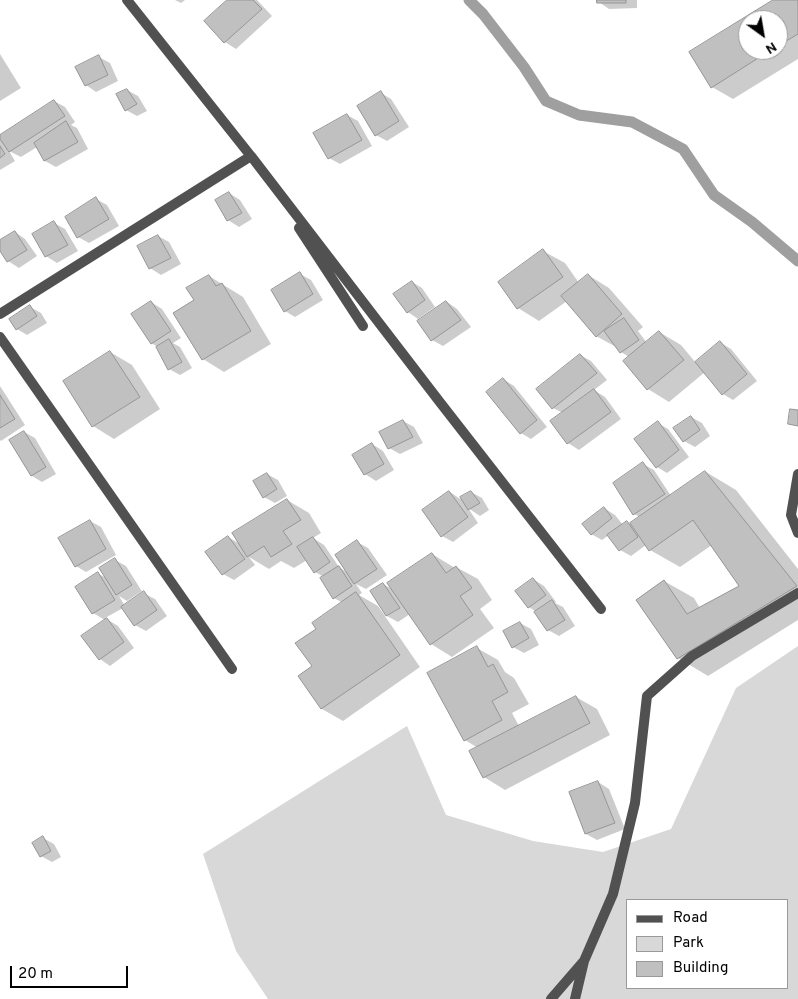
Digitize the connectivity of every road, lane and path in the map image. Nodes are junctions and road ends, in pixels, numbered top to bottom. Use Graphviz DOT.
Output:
graph roads {
  1 [pos="127,0"];
  2 [pos="252,156"];
  3 [pos="0,314"];
  4 [pos="363,326"];
  5 [pos="0,337"];
  6 [pos="798,474"];
  7 [pos="798,533"];
  8 [pos="798,593"];
  9 [pos="601,609"];
  10 [pos="232,669"];
  11 [pos="584,961"];
  12 [pos="551,999"];
  13 [pos="575,999"];
  1 -- 2 [label="street"];
  2 -- 3 [label="street"];
  2 -- 4 [label="street"];
  2 -- 9 [label="street"];
  5 -- 10 [label="street"];
  6 -- 7 [label="street"];
  8 -- 11 [label="street"];
  11 -- 12 [label="street"];
  11 -- 13 [label="street"];
}
